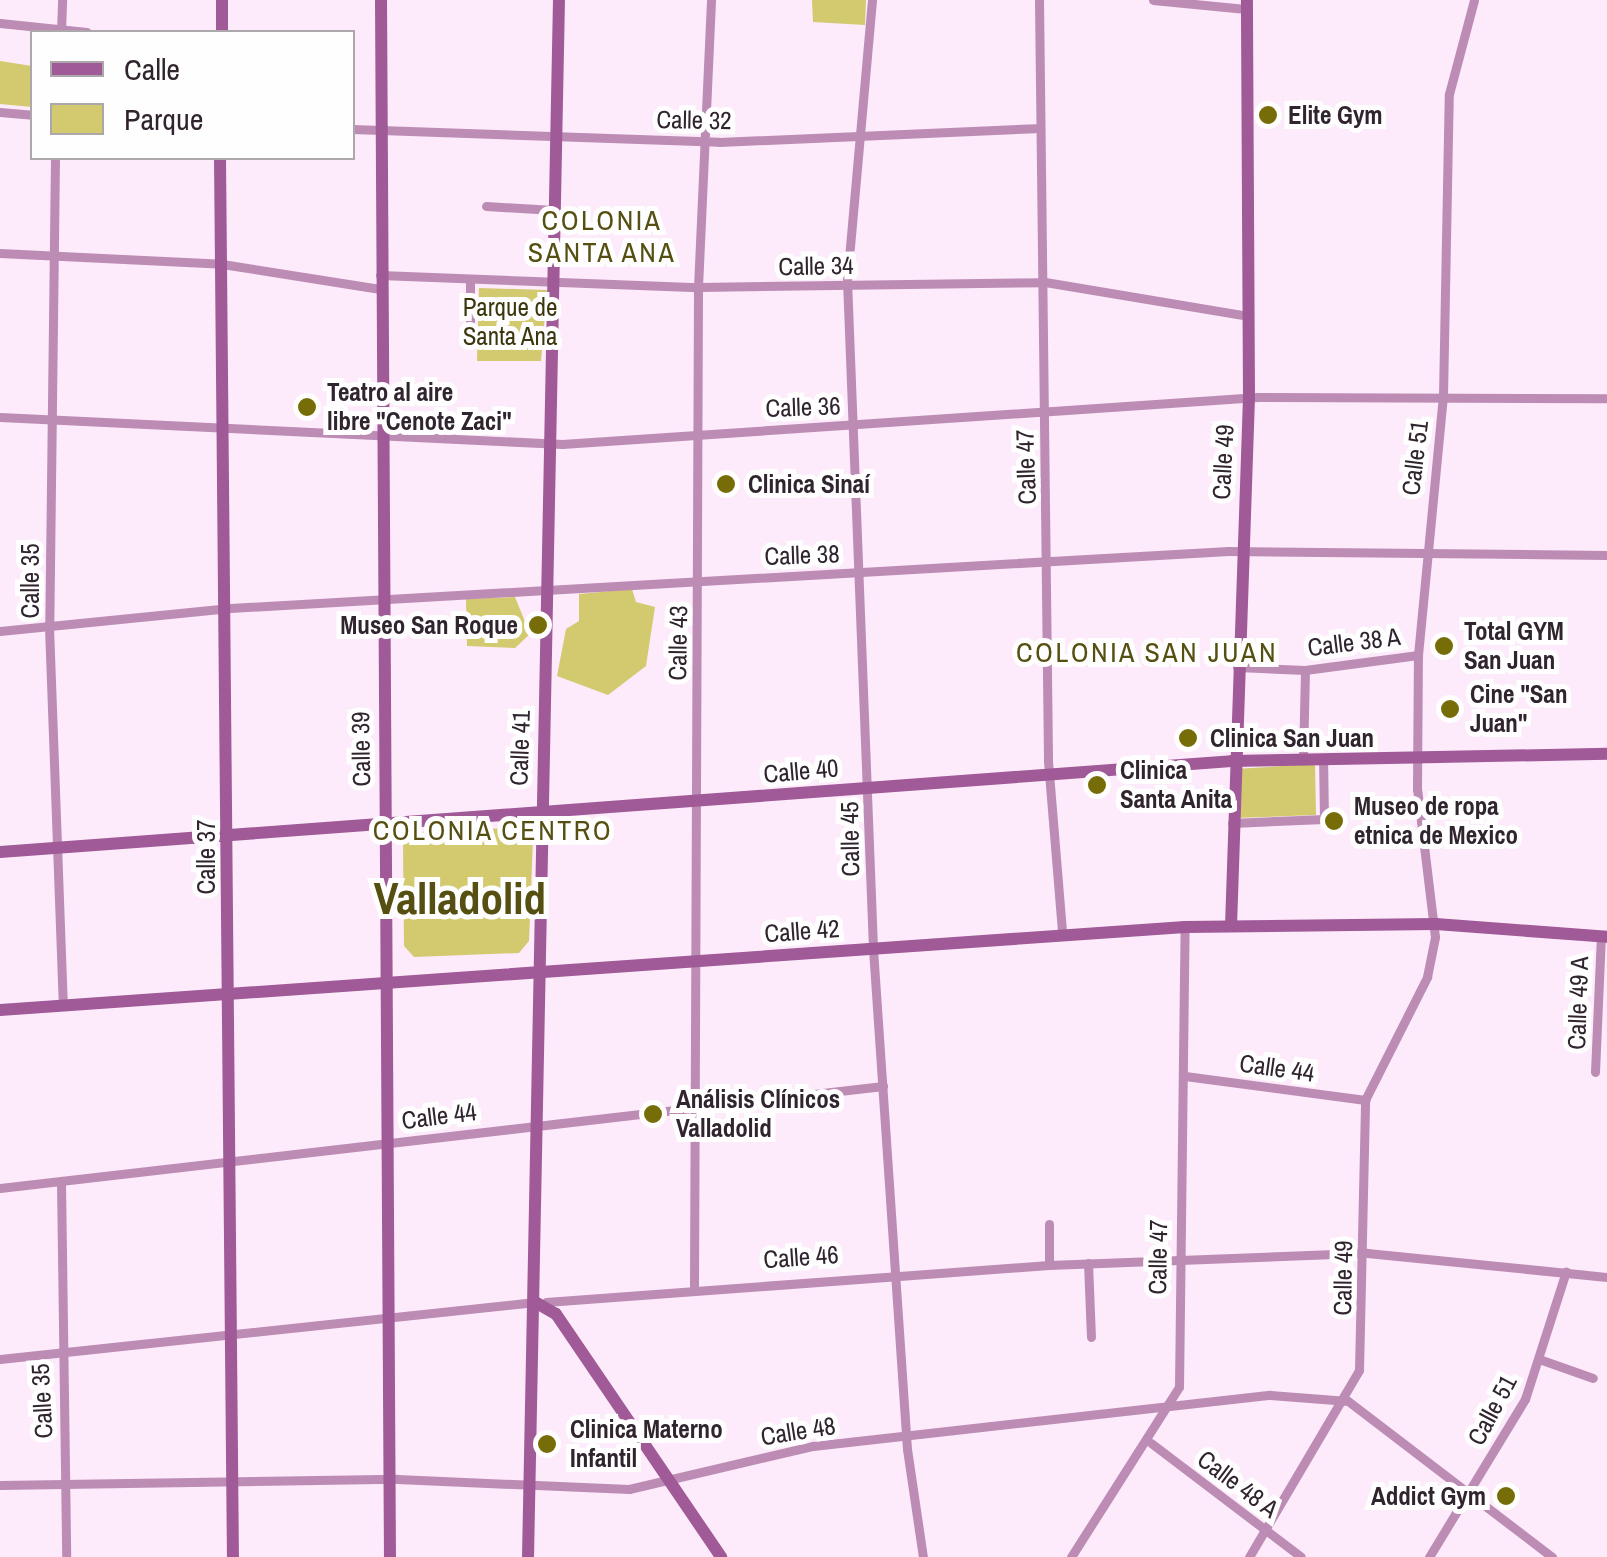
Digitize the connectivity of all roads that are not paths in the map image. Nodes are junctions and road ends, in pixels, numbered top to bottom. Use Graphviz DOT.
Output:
graph roads {
  1 [pos="62,0"];
  2 [pos="222,0"];
  3 [pos="381,0"];
  4 [pos="560,0"];
  5 [pos="711,0"];
  6 [pos="872,0"];
  7 [pos="1039,0"];
  8 [pos="1153,0"];
  9 [pos="1474,0"];
  10 [pos="1247,4"];
  11 [pos="0,23"];
  12 [pos="47,30"];
  13 [pos="61,30"];
  14 [pos="222,30"];
  15 [pos="0,112"];
  16 [pos="30,115"];
  17 [pos="1035,128"];
  18 [pos="355,129"];
  19 [pos="382,130"];
  20 [pos="863,136"];
  21 [pos="557,137"];
  22 [pos="708,141"];
  23 [pos="56,160"];
  24 [pos="220,160"];
  25 [pos="486,206"];
  26 [pos="554,210"];
  27 [pos="0,253"];
  28 [pos="53,256"];
  29 [pos="222,264"];
  30 [pos="470,281"];
  31 [pos="380,282"];
  32 [pos="1045,282"];
  33 [pos="552,283"];
  34 [pos="847,285"];
  35 [pos="698,287"];
  36 [pos="1250,316"];
  37 [pos="470,336"];
  38 [pos="1444,396"];
  39 [pos="1249,398"];
  40 [pos="1607,398"];
  41 [pos="1044,415"];
  42 [pos="0,417"];
  43 [pos="50,420"];
  44 [pos="858,424"];
  45 [pos="222,430"];
  46 [pos="699,430"];
  47 [pos="379,441"];
  48 [pos="551,444"];
  49 [pos="1242,551"];
  50 [pos="1607,555"];
  51 [pos="1426,556"];
  52 [pos="1050,560"];
  53 [pos="858,573"];
  54 [pos="699,578"];
  55 [pos="548,592"];
  56 [pos="383,603"];
  57 [pos="230,608"];
  58 [pos="50,628"];
  59 [pos="0,631"];
  60 [pos="1418,655"];
  61 [pos="1235,666"];
  62 [pos="1305,670"];
  63 [pos="1607,754"];
  64 [pos="1416,757"];
  65 [pos="1323,758"];
  66 [pos="1303,759"];
  67 [pos="1232,761"];
  68 [pos="1049,774"];
  69 [pos="869,788"];
  70 [pos="696,803"];
  71 [pos="540,816"];
  72 [pos="1232,823"];
  73 [pos="386,825"];
  74 [pos="229,837"];
  75 [pos="60,849"];
  76 [pos="0,852"];
  77 [pos="1436,924"];
  78 [pos="1185,926"];
  79 [pos="1230,926"];
  80 [pos="1062,932"];
  81 [pos="1604,937"];
  82 [pos="873,949"];
  83 [pos="699,961"];
  84 [pos="538,970"];
  85 [pos="390,979"];
  86 [pos="230,989"];
  87 [pos="63,1004"];
  88 [pos="0,1010"];
  89 [pos="1595,1072"];
  90 [pos="1184,1076"];
  91 [pos="883,1086"];
  92 [pos="1365,1100"];
  93 [pos="693,1106"];
  94 [pos="538,1123"];
  95 [pos="392,1142"];
  96 [pos="232,1166"];
  97 [pos="61,1182"];
  98 [pos="0,1188"];
  99 [pos="1049,1224"];
  100 [pos="1366,1253"];
  101 [pos="1177,1258"];
  102 [pos="1088,1262"];
  103 [pos="1049,1265"];
  104 [pos="1566,1272"];
  105 [pos="898,1274"];
  106 [pos="1607,1277"];
  107 [pos="694,1286"];
  108 [pos="541,1302"];
  109 [pos="388,1312"];
  110 [pos="233,1334"];
  111 [pos="1091,1337"];
  112 [pos="59,1354"];
  113 [pos="0,1359"];
  114 [pos="1539,1359"];
  115 [pos="1593,1378"];
  116 [pos="1174,1401"];
  117 [pos="1348,1401"];
  118 [pos="906,1438"];
  119 [pos="1151,1443"];
  120 [pos="393,1479"];
  121 [pos="66,1482"];
  122 [pos="673,1482"];
  123 [pos="532,1484"];
  124 [pos="0,1485"];
  125 [pos="233,1488"];
  126 [pos="1467,1494"];
  127 [pos="1266,1530"];
  128 [pos="66,1557"];
  129 [pos="233,1557"];
  130 [pos="390,1557"];
  131 [pos="528,1557"];
  132 [pos="721,1557"];
  133 [pos="923,1557"];
  134 [pos="1071,1557"];
  135 [pos="1249,1557"];
  136 [pos="1301,1557"];
  137 [pos="1429,1557"];
  138 [pos="1552,1557"];
  1 -- 13 [label="street"];
  2 -- 14 [label="main road"];
  3 -- 19 [label="main road, Calle 39"];
  4 -- 21 [label="main road, Calle 41"];
  5 -- 22 [label="street, Calle 43"];
  6 -- 20 [label="street, Calle 45"];
  7 -- 17 [label="street, Calle 47"];
  8 -- 10 [label="street"];
  9 -- 38 [label="street, Calle 51"];
  10 -- 36 [label="main road, Calle 49"];
  11 -- 12 [label="street"];
  15 -- 16 [label="street"];
  17 -- 20 [label="street, Calle 32"];
  17 -- 32 [label="street, Calle 47"];
  18 -- 19 [label="street, Calle 32"];
  19 -- 21 [label="street, Calle 32"];
  19 -- 31 [label="main road, Calle 39"];
  20 -- 22 [label="street, Calle 32"];
  20 -- 34 [label="street, Calle 45"];
  21 -- 22 [label="street, Calle 32"];
  21 -- 26 [label="main road, Calle 41"];
  22 -- 35 [label="street, Calle 43"];
  23 -- 28 [label="street, Calle 35"];
  24 -- 29 [label="main road, Calle 37"];
  25 -- 26 [label="street"];
  26 -- 33 [label="main road, Calle 41"];
  27 -- 28 [label="street, Calle 34"];
  28 -- 29 [label="street, Calle 34"];
  28 -- 43 [label="street, Calle 35"];
  29 -- 31 [label="street, Calle 34"];
  29 -- 45 [label="main road, Calle 37"];
  30 -- 31 [label="street, Calle 34"];
  30 -- 33 [label="street, Calle 34"];
  30 -- 37 [label="street"];
  31 -- 47 [label="main road, Calle 39"];
  32 -- 34 [label="street, Calle 34"];
  32 -- 36 [label="street, Calle 34"];
  32 -- 41 [label="street, Calle 47"];
  33 -- 35 [label="street, Calle 34"];
  33 -- 48 [label="main road, Calle 41"];
  34 -- 35 [label="street, Calle 34"];
  34 -- 44 [label="street, Calle 45"];
  35 -- 46 [label="street, Calle 43"];
  36 -- 39 [label="main road, Calle 49"];
  38 -- 39 [label="street, Calle 36"];
  38 -- 40 [label="street, Calle 36"];
  38 -- 51 [label="street, Calle 51"];
  39 -- 41 [label="street, Calle 36"];
  39 -- 49 [label="main road, Calle 49"];
  41 -- 44 [label="street, Calle 36"];
  41 -- 52 [label="street, Calle 47"];
  42 -- 43 [label="street, Calle 36"];
  43 -- 45 [label="street, Calle 36"];
  43 -- 58 [label="street, Calle 35"];
  44 -- 46 [label="street, Calle 36"];
  44 -- 53 [label="street, Calle 45"];
  45 -- 47 [label="street, Calle 36"];
  45 -- 57 [label="main road, Calle 37"];
  46 -- 48 [label="street, Calle 36"];
  46 -- 54 [label="street, Calle 43"];
  47 -- 48 [label="street, Calle 36"];
  47 -- 56 [label="main road, Calle 39"];
  48 -- 55 [label="main road, Calle 41"];
  49 -- 51 [label="street, Calle 38"];
  49 -- 52 [label="street, Calle 38"];
  49 -- 61 [label="main road, Calle 49"];
  50 -- 51 [label="street, Calle 38"];
  51 -- 60 [label="street, Calle 51"];
  52 -- 53 [label="street, Calle 38"];
  52 -- 68 [label="street, Calle 47"];
  53 -- 54 [label="street, Calle 38"];
  53 -- 69 [label="street, Calle 45"];
  54 -- 55 [label="street, Calle 38"];
  54 -- 70 [label="street, Calle 43"];
  55 -- 56 [label="street, Calle 38"];
  55 -- 71 [label="main road, Calle 41"];
  56 -- 57 [label="street, Calle 38"];
  56 -- 73 [label="main road, Calle 39"];
  57 -- 58 [label="street, Calle 38"];
  57 -- 74 [label="main road, Calle 37"];
  58 -- 59 [label="street, Calle 38"];
  58 -- 75 [label="street, Calle 35"];
  60 -- 62 [label="street, Calle 38 A"];
  60 -- 64 [label="street, Calle 51"];
  61 -- 62 [label="street, Calle 38 A"];
  61 -- 67 [label="main road, Calle 49"];
  62 -- 66 [label="street"];
  63 -- 64 [label="main road, Calle 40"];
  64 -- 65 [label="main road, Calle 40"];
  64 -- 77 [label="street, Calle 51"];
  65 -- 66 [label="main road, Calle 40"];
  65 -- 72 [label="street"];
  66 -- 67 [label="main road, Calle 40"];
  67 -- 68 [label="main road, Calle 40"];
  67 -- 72 [label="main road, Calle 49"];
  68 -- 69 [label="main road, Calle 40"];
  68 -- 80 [label="street, Calle 47"];
  69 -- 70 [label="main road, Calle 40"];
  69 -- 82 [label="street, Calle 45"];
  70 -- 71 [label="main road, Calle 40"];
  70 -- 83 [label="street, Calle 43"];
  71 -- 73 [label="main road, Calle 40"];
  71 -- 84 [label="main road, Calle 41"];
  72 -- 79 [label="main road, Calle 49"];
  73 -- 74 [label="main road, Calle 40"];
  73 -- 85 [label="main road, Calle 39"];
  74 -- 75 [label="main road, Calle 40"];
  74 -- 86 [label="main road, Calle 37"];
  75 -- 76 [label="main road, Calle 40"];
  75 -- 87 [label="street, Calle 35"];
  77 -- 79 [label="main road, Calle 42"];
  77 -- 81 [label="main road, Calle 42"];
  77 -- 92 [label="street, Calle 49"];
  78 -- 79 [label="main road, Calle 42"];
  78 -- 80 [label="main road, Calle 42"];
  78 -- 90 [label="street, Calle 47"];
  80 -- 82 [label="main road, Calle 42"];
  81 -- 89 [label="street, Calle 49 A"];
  82 -- 83 [label="main road, Calle 42"];
  82 -- 91 [label="street, Calle 45"];
  83 -- 84 [label="main road, Calle 42"];
  83 -- 93 [label="street, Calle 43"];
  84 -- 85 [label="main road, Calle 42"];
  84 -- 94 [label="main road, Calle 41"];
  85 -- 86 [label="main road, Calle 42"];
  85 -- 95 [label="main road, Calle 39"];
  86 -- 87 [label="main road, Calle 42"];
  86 -- 96 [label="main road, Calle 37"];
  87 -- 88 [label="main road, Calle 42"];
  90 -- 92 [label="street, Calle 44"];
  90 -- 101 [label="street, Calle 47"];
  91 -- 93 [label="street, Calle 44"];
  91 -- 105 [label="street, Calle 45"];
  92 -- 100 [label="street, Calle 49"];
  93 -- 94 [label="street, Calle 44"];
  93 -- 107 [label="street, Calle 43"];
  94 -- 95 [label="street, Calle 44"];
  94 -- 108 [label="main road, Calle 41"];
  95 -- 96 [label="street, Calle 44"];
  95 -- 109 [label="main road, Calle 39"];
  96 -- 97 [label="street, Calle 44"];
  96 -- 110 [label="main road, Calle 37"];
  97 -- 98 [label="street, Calle 44"];
  97 -- 112 [label="street, Calle 35"];
  99 -- 103 [label="street"];
  100 -- 101 [label="street, Calle 46"];
  100 -- 104 [label="street, Calle 46"];
  100 -- 117 [label="street, Calle 49"];
  101 -- 102 [label="street, Calle 46"];
  101 -- 116 [label="street, Calle 47"];
  102 -- 103 [label="street, Calle 46"];
  102 -- 111 [label="street"];
  103 -- 105 [label="street, Calle 46"];
  104 -- 106 [label="street, Calle 46"];
  104 -- 114 [label="street, Calle 51"];
  105 -- 107 [label="street, Calle 46"];
  105 -- 118 [label="street, Calle 45"];
  107 -- 108 [label="street, Calle 46"];
  108 -- 109 [label="street, Calle 46"];
  108 -- 122 [label="main road"];
  108 -- 123 [label="main road, Calle 41"];
  109 -- 110 [label="street, Calle 46"];
  109 -- 120 [label="main road, Calle 39"];
  110 -- 112 [label="street, Calle 46"];
  110 -- 125 [label="main road, Calle 37"];
  112 -- 113 [label="street, Calle 46"];
  112 -- 121 [label="street, Calle 35"];
  114 -- 115 [label="street"];
  114 -- 126 [label="street, Calle 51"];
  116 -- 117 [label="street, Calle 48"];
  116 -- 118 [label="street, Calle 48"];
  116 -- 119 [label="street, Calle 47"];
  117 -- 126 [label="street"];
  117 -- 127 [label="street, Calle 49"];
  118 -- 122 [label="street, Calle 48"];
  118 -- 133 [label="street, Calle 45"];
  119 -- 127 [label="street, Calle 48 A"];
  119 -- 134 [label="street, Calle 47"];
  120 -- 123 [label="street, Calle 48"];
  120 -- 125 [label="street, Calle 48"];
  120 -- 130 [label="main road, Calle 39"];
  121 -- 124 [label="street, Calle 48"];
  121 -- 125 [label="street, Calle 48"];
  121 -- 128 [label="street, Calle 35"];
  122 -- 123 [label="street, Calle 48"];
  122 -- 132 [label="main road"];
  123 -- 131 [label="main road, Calle 41"];
  125 -- 129 [label="main road, Calle 37"];
  126 -- 137 [label="street, Calle 51"];
  126 -- 138 [label="street"];
  127 -- 135 [label="street, Calle 49"];
  127 -- 136 [label="street, Calle 48 A"];
}
